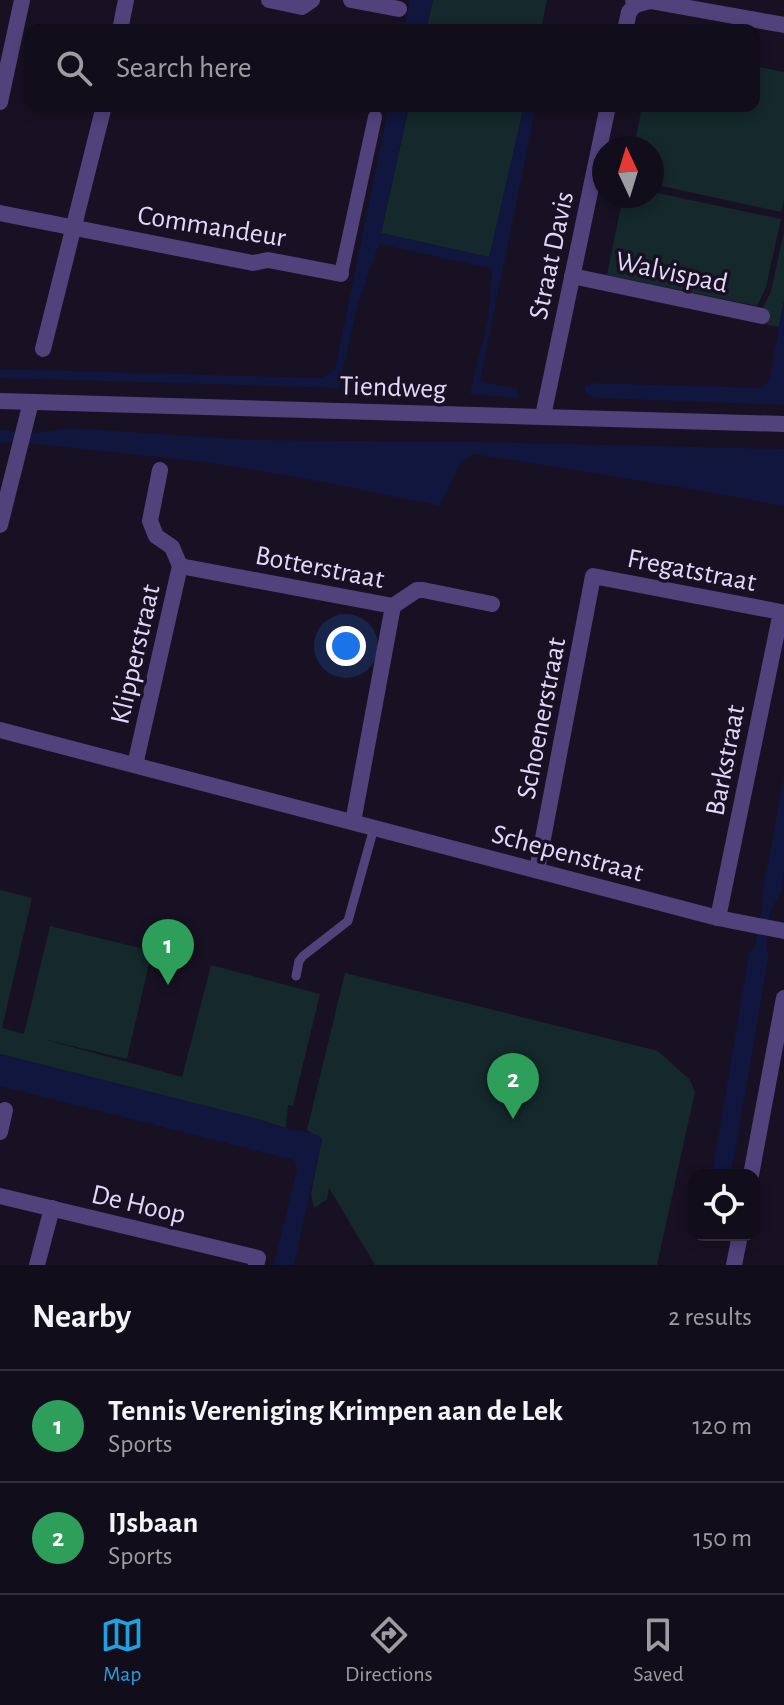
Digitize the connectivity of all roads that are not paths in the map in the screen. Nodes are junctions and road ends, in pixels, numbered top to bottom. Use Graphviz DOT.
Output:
graph roads {
  1 [pos="22,0"];
  2 [pos="126,0"];
  3 [pos="269,0"];
  4 [pos="312,0"];
  5 [pos="351,0"];
  6 [pos="634,3"];
  7 [pos="399,9"];
  8 [pos="121,24"];
  9 [pos="626,24"];
  10 [pos="784,25"];
  11 [pos="0,102"];
  12 [pos="103,112"];
  13 [pos="607,112"];
  14 [pos="375,117"];
  15 [pos="0,213"];
  16 [pos="75,227"];
  17 [pos="341,274"];
  18 [pos="572,276"];
  19 [pos="762,316"];
  20 [pos="43,349"];
  21 [pos="0,401"];
  22 [pos="31,402"];
  23 [pos="543,416"];
  24 [pos="784,424"];
  25 [pos="160,470"];
  26 [pos="0,525"];
  27 [pos="180,566"];
  28 [pos="593,576"];
  29 [pos="492,604"];
  30 [pos="393,606"];
  31 [pos="781,612"];
  32 [pos="0,730"];
  33 [pos="135,765"];
  34 [pos="353,822"];
  35 [pos="374,828"];
  36 [pos="537,870"];
  37 [pos="718,918"];
  38 [pos="783,931"];
  39 [pos="296,976"];
  40 [pos="784,998"];
  41 [pos="5,1110"];
  42 [pos="0,1132"];
  43 [pos="752,1169"];
  44 [pos="0,1196"];
  45 [pos="52,1208"];
  46 [pos="739,1241"];
  47 [pos="37,1265"];
  48 [pos="256,1265"];
  49 [pos="734,1265"];
  1 -- 11 [label="street"];
  2 -- 8 [label="street"];
  3 -- 4 [label="street"];
  5 -- 7 [label="street"];
  6 -- 9 [label="street"];
  6 -- 10 [label="street"];
  12 -- 16 [label="street"];
  13 -- 18 [label="street, Straat Davis"];
  14 -- 17 [label="street"];
  15 -- 16 [label="street, Commandeur"];
  16 -- 17 [label="street, Commandeur"];
  16 -- 20 [label="street"];
  18 -- 19 [label="street, Walvispad"];
  18 -- 23 [label="street, Straat Davis"];
  21 -- 22 [label="street, Tiendweg"];
  22 -- 23 [label="street, Tiendweg"];
  22 -- 26 [label="street"];
  23 -- 24 [label="street, Tiendweg"];
  25 -- 27 [label="street, Klipperstraat"];
  27 -- 30 [label="street, Botterstraat"];
  27 -- 33 [label="street, Klipperstraat"];
  28 -- 31 [label="street, Fregatstraat"];
  28 -- 36 [label="street, Schoenerstraat"];
  29 -- 30 [label="street, Botterstraat"];
  30 -- 34 [label="street"];
  31 -- 37 [label="street, Barkstraat"];
  32 -- 33 [label="street, Schepenstraat"];
  33 -- 34 [label="street, Schepenstraat"];
  34 -- 35 [label="street, Schepenstraat"];
  35 -- 36 [label="street, Schepenstraat"];
  35 -- 39 [label="lane"];
  36 -- 37 [label="street, Schepenstraat"];
  37 -- 38 [label="street, Schepenstraat"];
  40 -- 43 [label="street"];
  41 -- 42 [label="street"];
  44 -- 45 [label="street, De Hoop"];
  45 -- 47 [label="street"];
  45 -- 48 [label="street, De Hoop"];
  46 -- 49 [label="street"];
}
